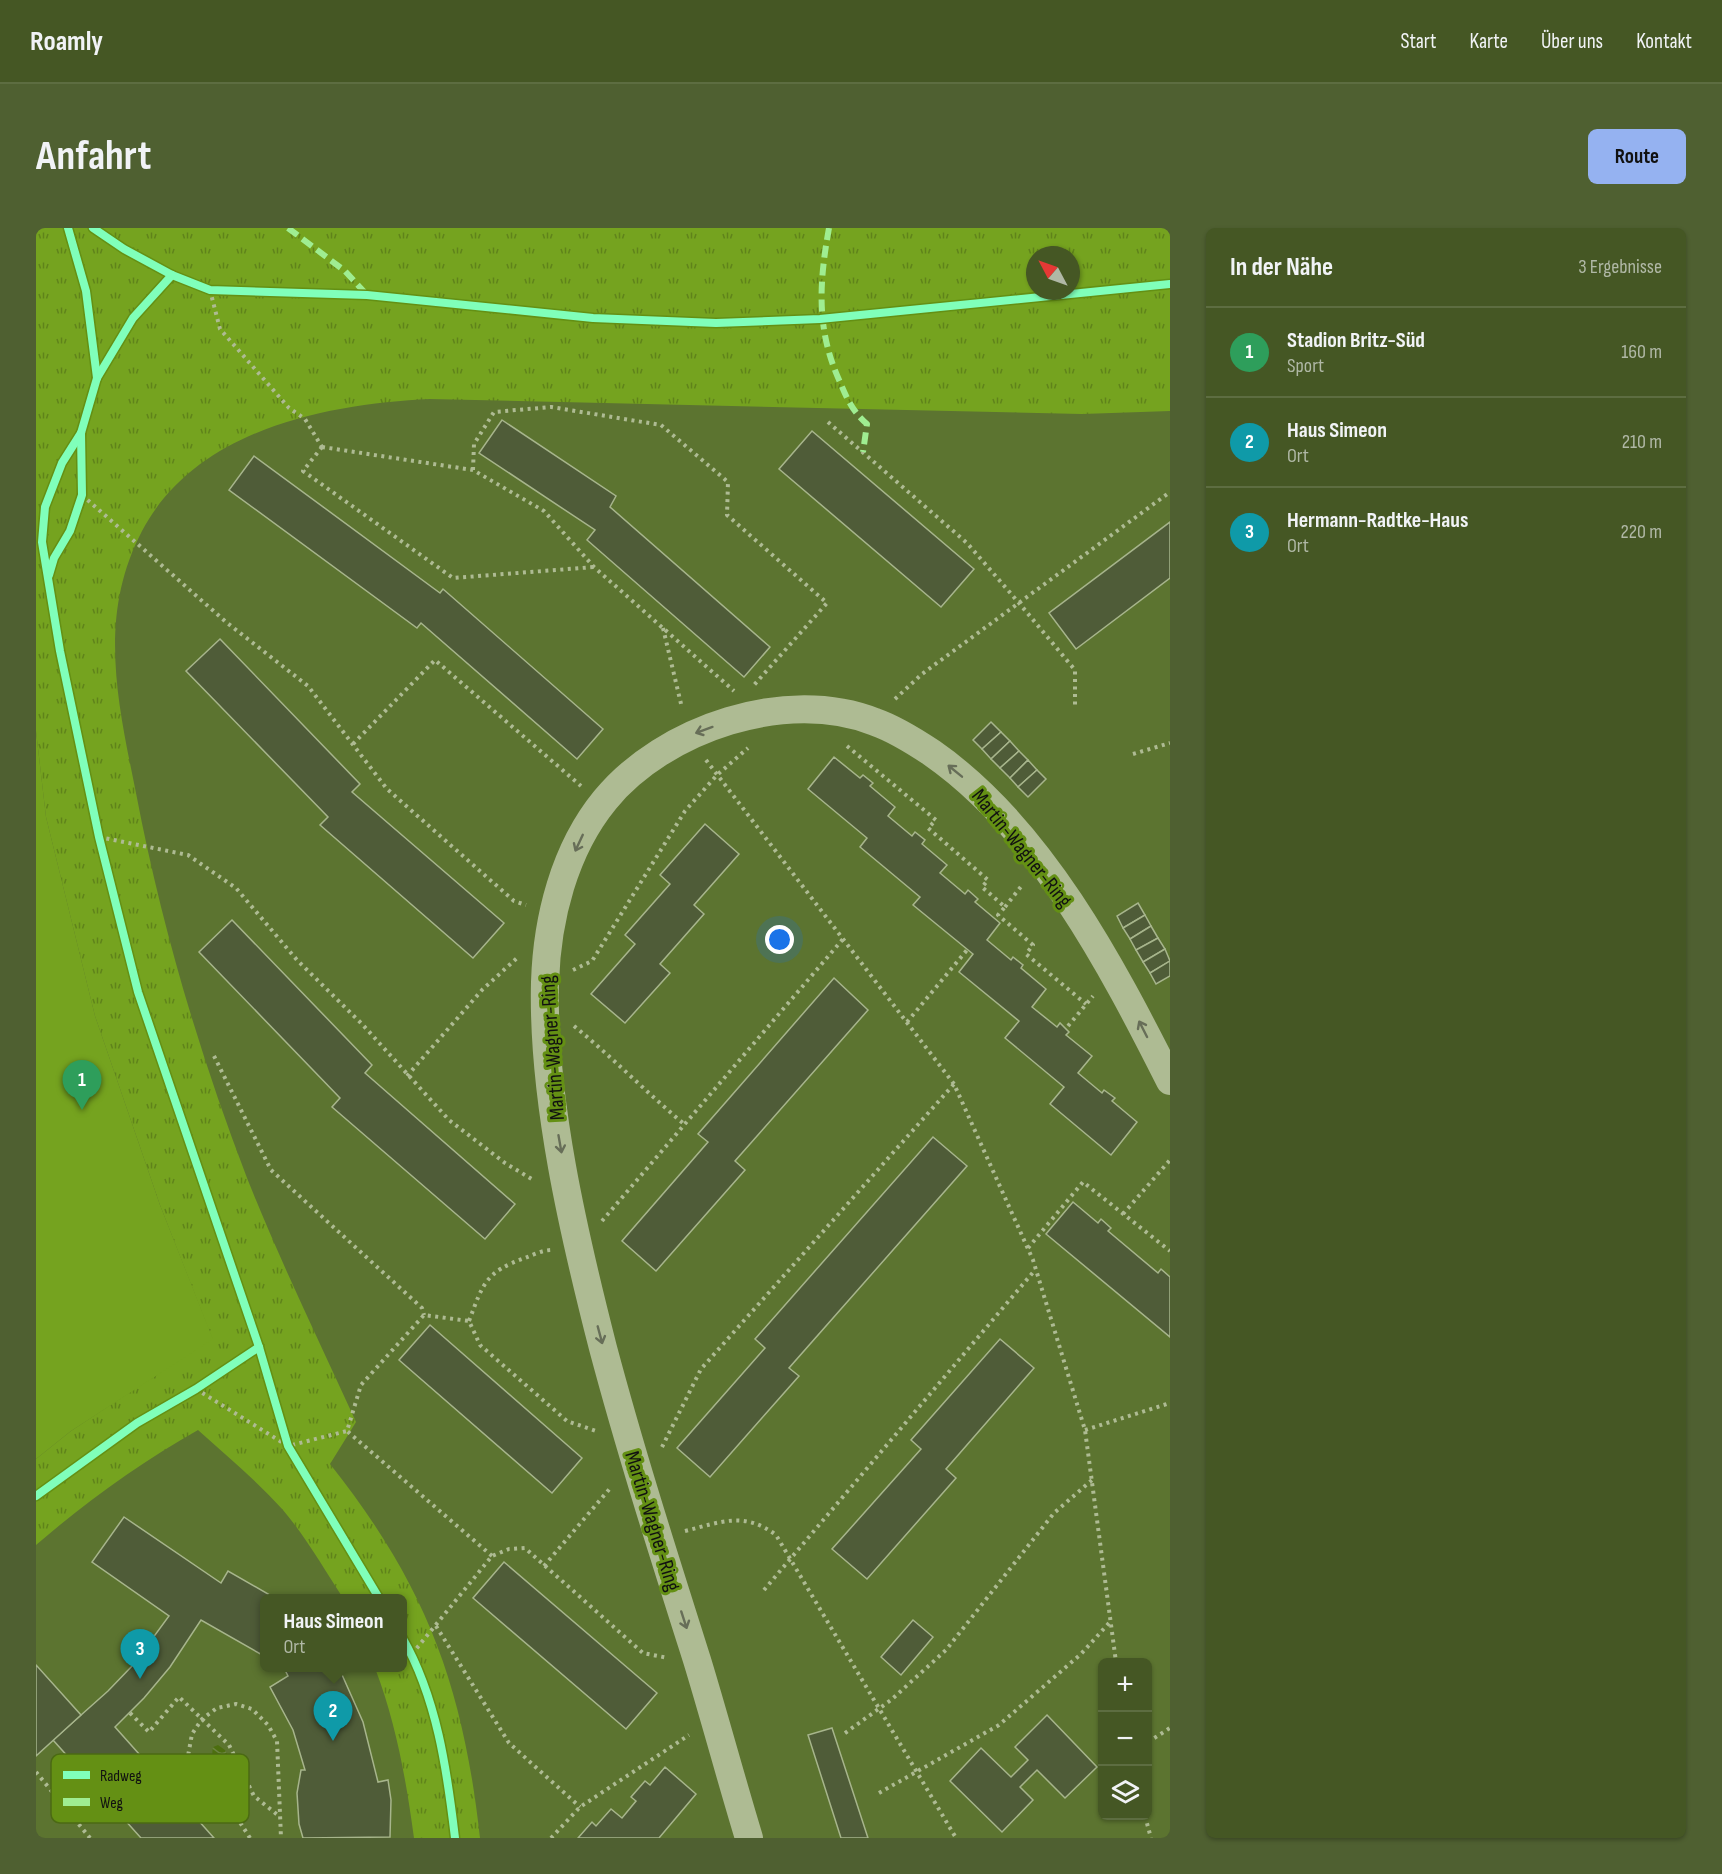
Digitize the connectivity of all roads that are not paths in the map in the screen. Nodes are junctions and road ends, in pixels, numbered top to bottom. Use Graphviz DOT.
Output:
graph roads {
  1 [pos="1170,1081"];
  2 [pos="749,1838"];
  1 -- 2 [label="street, Martin-Wagner-Ring, one-way"];
}
